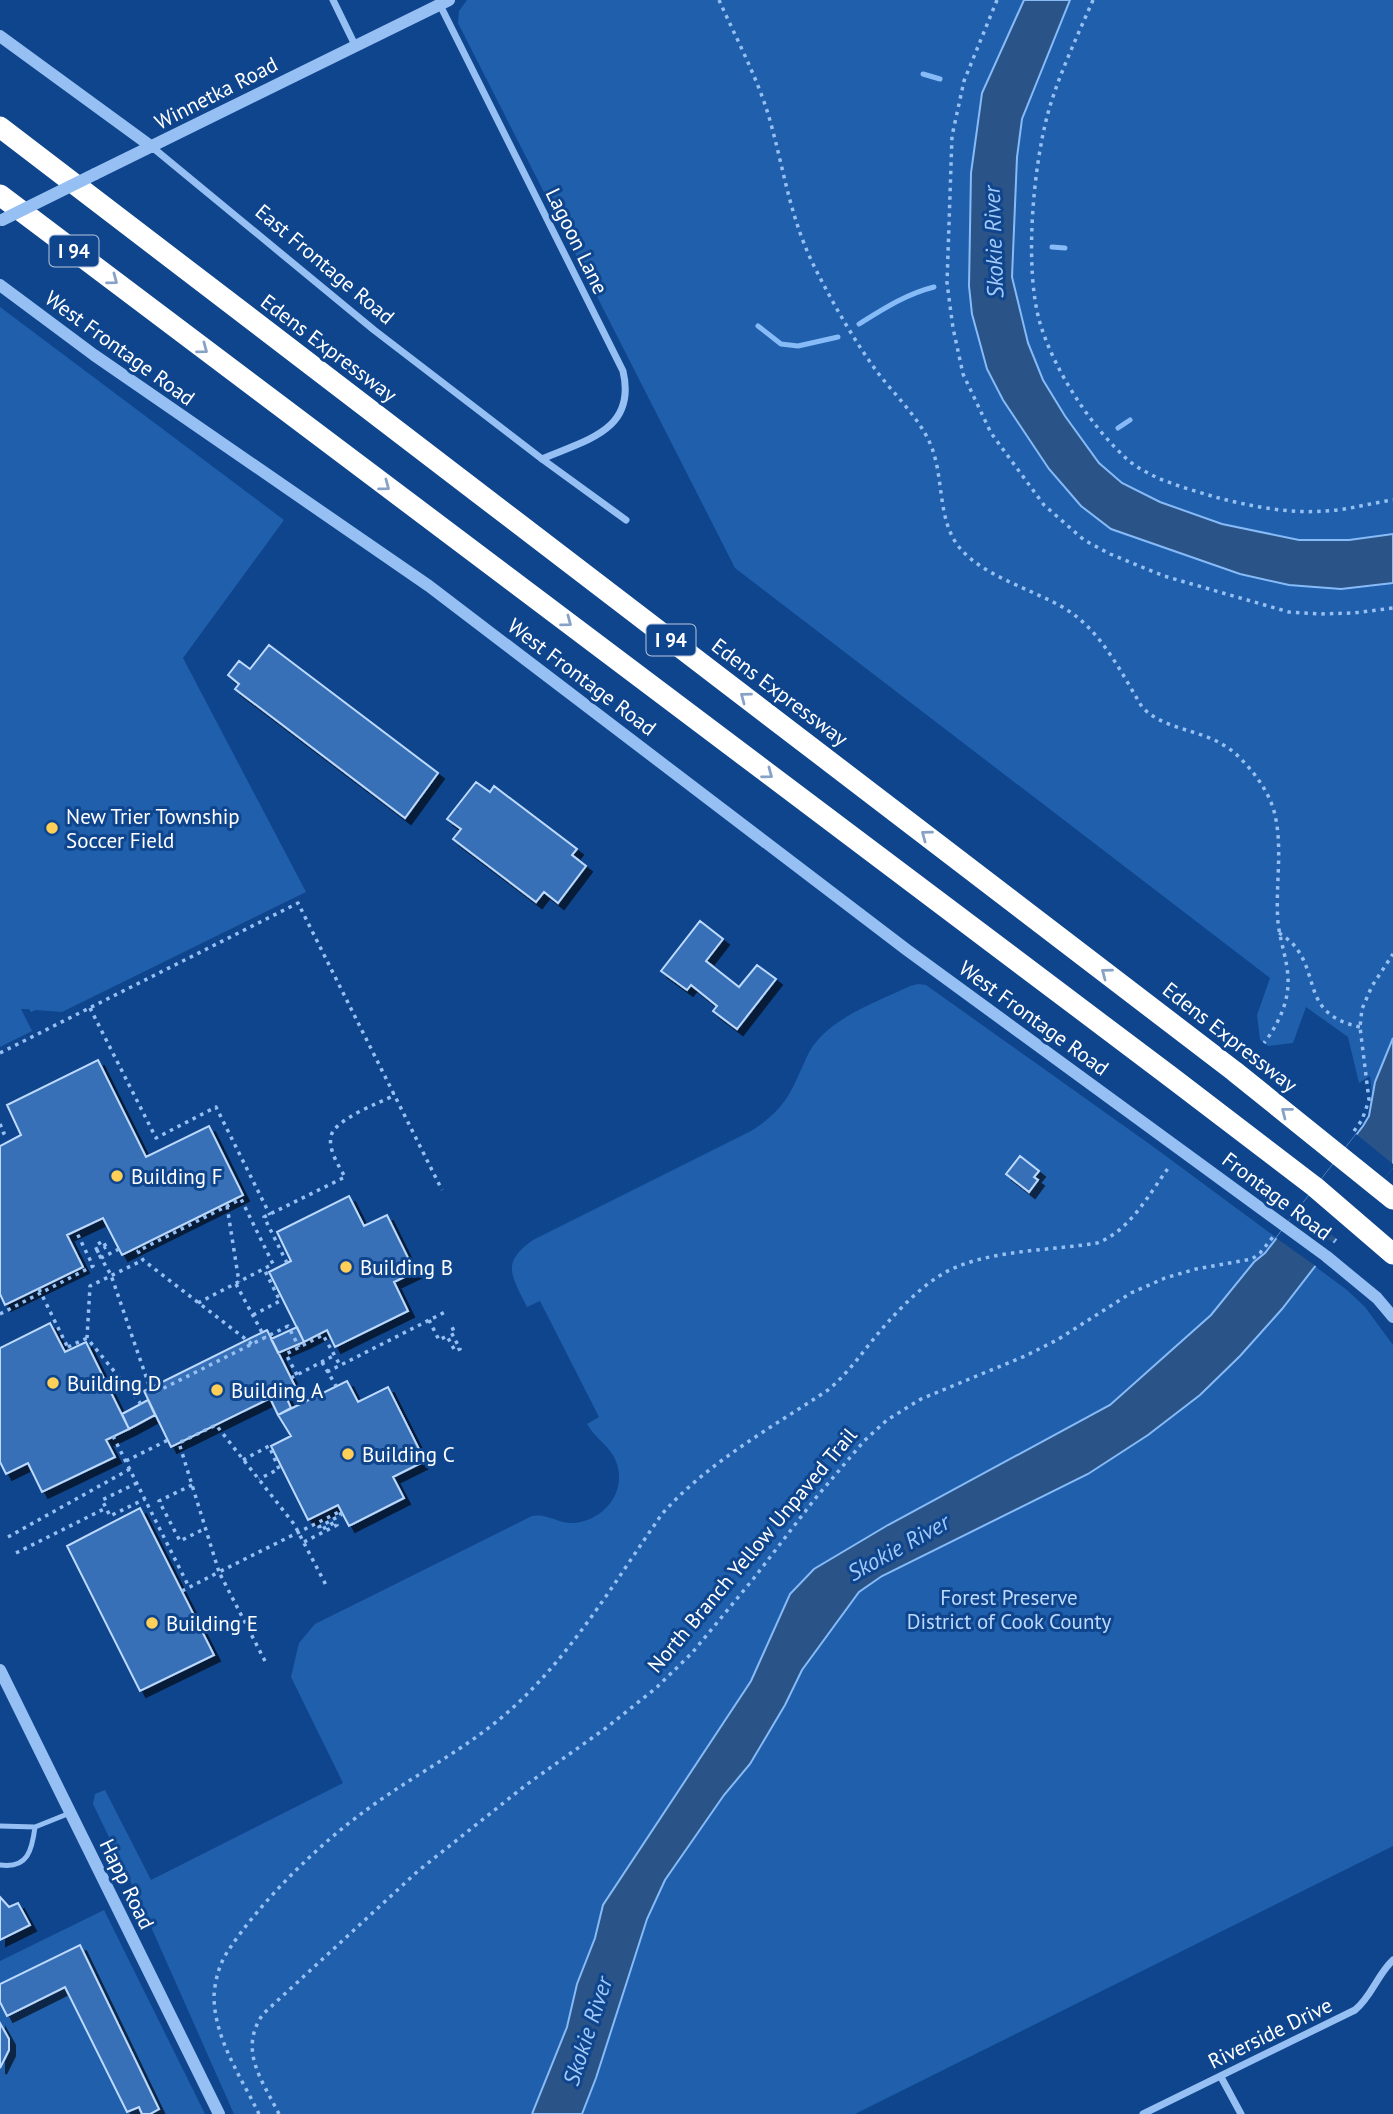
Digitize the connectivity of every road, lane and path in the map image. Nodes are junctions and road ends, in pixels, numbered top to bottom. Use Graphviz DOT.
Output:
graph roads {
  1 [pos="333,0"];
  2 [pos="719,0"];
  3 [pos="997,0"];
  4 [pos="1093,0"];
  5 [pos="444,2"];
  6 [pos="0,37"];
  7 [pos="355,45"];
  8 [pos="0,127"];
  9 [pos="152,147"];
  10 [pos="0,195"];
  11 [pos="1,221"];
  12 [pos="0,285"];
  13 [pos="542,459"];
  14 [pos="1393,500"];
  15 [pos="626,520"];
  16 [pos="1393,608"];
  17 [pos="1279,933"];
  18 [pos="1393,954"];
  19 [pos="90,1007"];
  20 [pos="1360,1027"];
  21 [pos="1264,1043"];
  22 [pos="0,1053"];
  23 [pos="395,1096"];
  24 [pos="1132,1112"];
  25 [pos="0,1124"];
  26 [pos="1354,1131"];
  27 [pos="0,1135"];
  28 [pos="1169,1167"];
  29 [pos="442,1190"];
  30 [pos="1386,1193"];
  31 [pos="227,1206"];
  32 [pos="270,1215"];
  33 [pos="76,1231"];
  34 [pos="1273,1237"];
  35 [pos="119,1249"];
  36 [pos="1393,1254"];
  37 [pos="88,1256"];
  38 [pos="101,1258"];
  39 [pos="143,1260"];
  40 [pos="287,1263"];
  41 [pos="264,1269"];
  42 [pos="111,1275"];
  43 [pos="237,1283"];
  44 [pos="40,1291"];
  45 [pos="198,1303"];
  46 [pos="447,1311"];
  47 [pos="0,1314"];
  48 [pos="253,1315"];
  49 [pos="1393,1317"];
  50 [pos="429,1320"];
  51 [pos="455,1328"];
  52 [pos="87,1338"];
  53 [pos="265,1338"];
  54 [pos="252,1344"];
  55 [pos="299,1347"];
  56 [pos="335,1355"];
  57 [pos="322,1362"];
  58 [pos="340,1365"];
  59 [pos="327,1372"];
  60 [pos="297,1375"];
  61 [pos="291,1378"];
  62 [pos="148,1383"];
  63 [pos="336,1386"];
  64 [pos="131,1391"];
  65 [pos="141,1404"];
  66 [pos="113,1436"];
  67 [pos="168,1440"];
  68 [pos="243,1460"];
  69 [pos="125,1461"];
  70 [pos="130,1469"];
  71 [pos="259,1479"];
  72 [pos="137,1483"];
  73 [pos="192,1485"];
  74 [pos="145,1499"];
  75 [pos="106,1508"];
  76 [pos="206,1528"];
  77 [pos="299,1532"];
  78 [pos="8,1536"];
  79 [pos="304,1542"];
  80 [pos="16,1553"];
  81 [pos="219,1572"];
  82 [pos="189,1587"];
  83 [pos="327,1587"];
  84 [pos="182,1591"];
  85 [pos="265,1661"];
  86 [pos="0,1670"];
  87 [pos="70,1812"];
  88 [pos="0,1826"];
  89 [pos="36,1827"];
  90 [pos="0,1866"];
  91 [pos="1393,1960"];
  92 [pos="1221,2077"];
  93 [pos="219,2114"];
  94 [pos="259,2114"];
  95 [pos="279,2114"];
  96 [pos="1143,2114"];
  97 [pos="1241,2114"];
  1 -- 7 [label="street"];
  2 -- 17 [label="path"];
  3 -- 16 [label="path"];
  4 -- 14 [label="path"];
  5 -- 7 [label="street, Winnetka Road"];
  5 -- 13 [label="street, Lagoon Lane"];
  6 -- 9 [label="street, East Frontage Road"];
  7 -- 9 [label="street, Winnetka Road"];
  30 -- 8 [label="highway, Edens Expressway / I 94, one-way"];
  9 -- 11 [label="street, Winnetka Road, bridge"];
  9 -- 13 [label="street, East Frontage Road"];
  10 -- 36 [label="highway, I 94, one-way"];
  12 -- 24 [label="street, West Frontage Road"];
  13 -- 15 [label="street, East Frontage Road"];
  17 -- 20 [label="path"];
  17 -- 21 [label="path"];
  18 -- 20 [label="path"];
  19 -- 22 [label="path"];
  19 -- 23 [label="path"];
  19 -- 32 [label="path"];
  20 -- 26 [label="path"];
  23 -- 29 [label="path"];
  23 -- 32 [label="path"];
  24 -- 49 [label="street, Frontage Road"];
  25 -- 27 [label="path"];
  28 -- 94 [label="path"];
  31 -- 39 [label="path"];
  31 -- 41 [label="path"];
  31 -- 43 [label="path"];
  32 -- 40 [label="path"];
  33 -- 37 [label="path"];
  34 -- 95 [label="path, North Branch Yellow Unpaved Trail"];
  35 -- 38 [label="path"];
  37 -- 38 [label="path, bridge"];
  37 -- 44 [label="path"];
  38 -- 42 [label="path"];
  39 -- 42 [label="path"];
  39 -- 45 [label="path"];
  41 -- 43 [label="path"];
  41 -- 48 [label="path"];
  42 -- 52 [label="path"];
  42 -- 62 [label="path"];
  43 -- 45 [label="path"];
  43 -- 48 [label="path"];
  44 -- 47 [label="path"];
  44 -- 52 [label="path"];
  45 -- 54 [label="path"];
  46 -- 50 [label="path"];
  48 -- 53 [label="path"];
  50 -- 51 [label="path"];
  50 -- 58 [label="path"];
  52 -- 64 [label="path"];
  53 -- 54 [label="path"];
  53 -- 55 [label="path"];
  54 -- 62 [label="path"];
  55 -- 56 [label="path"];
  55 -- 60 [label="path"];
  56 -- 57 [label="path"];
  56 -- 58 [label="path"];
  57 -- 59 [label="path"];
  57 -- 60 [label="path"];
  58 -- 59 [label="path"];
  59 -- 63 [label="path"];
  60 -- 61 [label="path"];
  62 -- 64 [label="path"];
  64 -- 65 [label="path"];
  66 -- 69 [label="path"];
  67 -- 69 [label="path"];
  68 -- 71 [label="path"];
  68 -- 71 [label="path"];
  68 -- 73 [label="path"];
  69 -- 70 [label="path"];
  70 -- 72 [label="path"];
  70 -- 78 [label="path"];
  71 -- 77 [label="path"];
  72 -- 74 [label="path"];
  72 -- 75 [label="path"];
  73 -- 76 [label="path"];
  73 -- 76 [label="path"];
  74 -- 75 [label="path"];
  74 -- 82 [label="path"];
  75 -- 80 [label="path"];
  76 -- 81 [label="path"];
  77 -- 79 [label="path"];
  77 -- 79 [label="path"];
  77 -- 81 [label="path"];
  79 -- 83 [label="path"];
  81 -- 82 [label="path"];
  81 -- 85 [label="path"];
  82 -- 84 [label="path"];
  86 -- 87 [label="street, Happ Road"];
  87 -- 89 [label="lane"];
  87 -- 93 [label="street, Happ Road"];
  88 -- 89 [label="lane"];
  89 -- 90 [label="lane"];
  91 -- 92 [label="street, Riverside Drive"];
  92 -- 96 [label="street, Riverside Drive"];
  92 -- 97 [label="street"];
}
